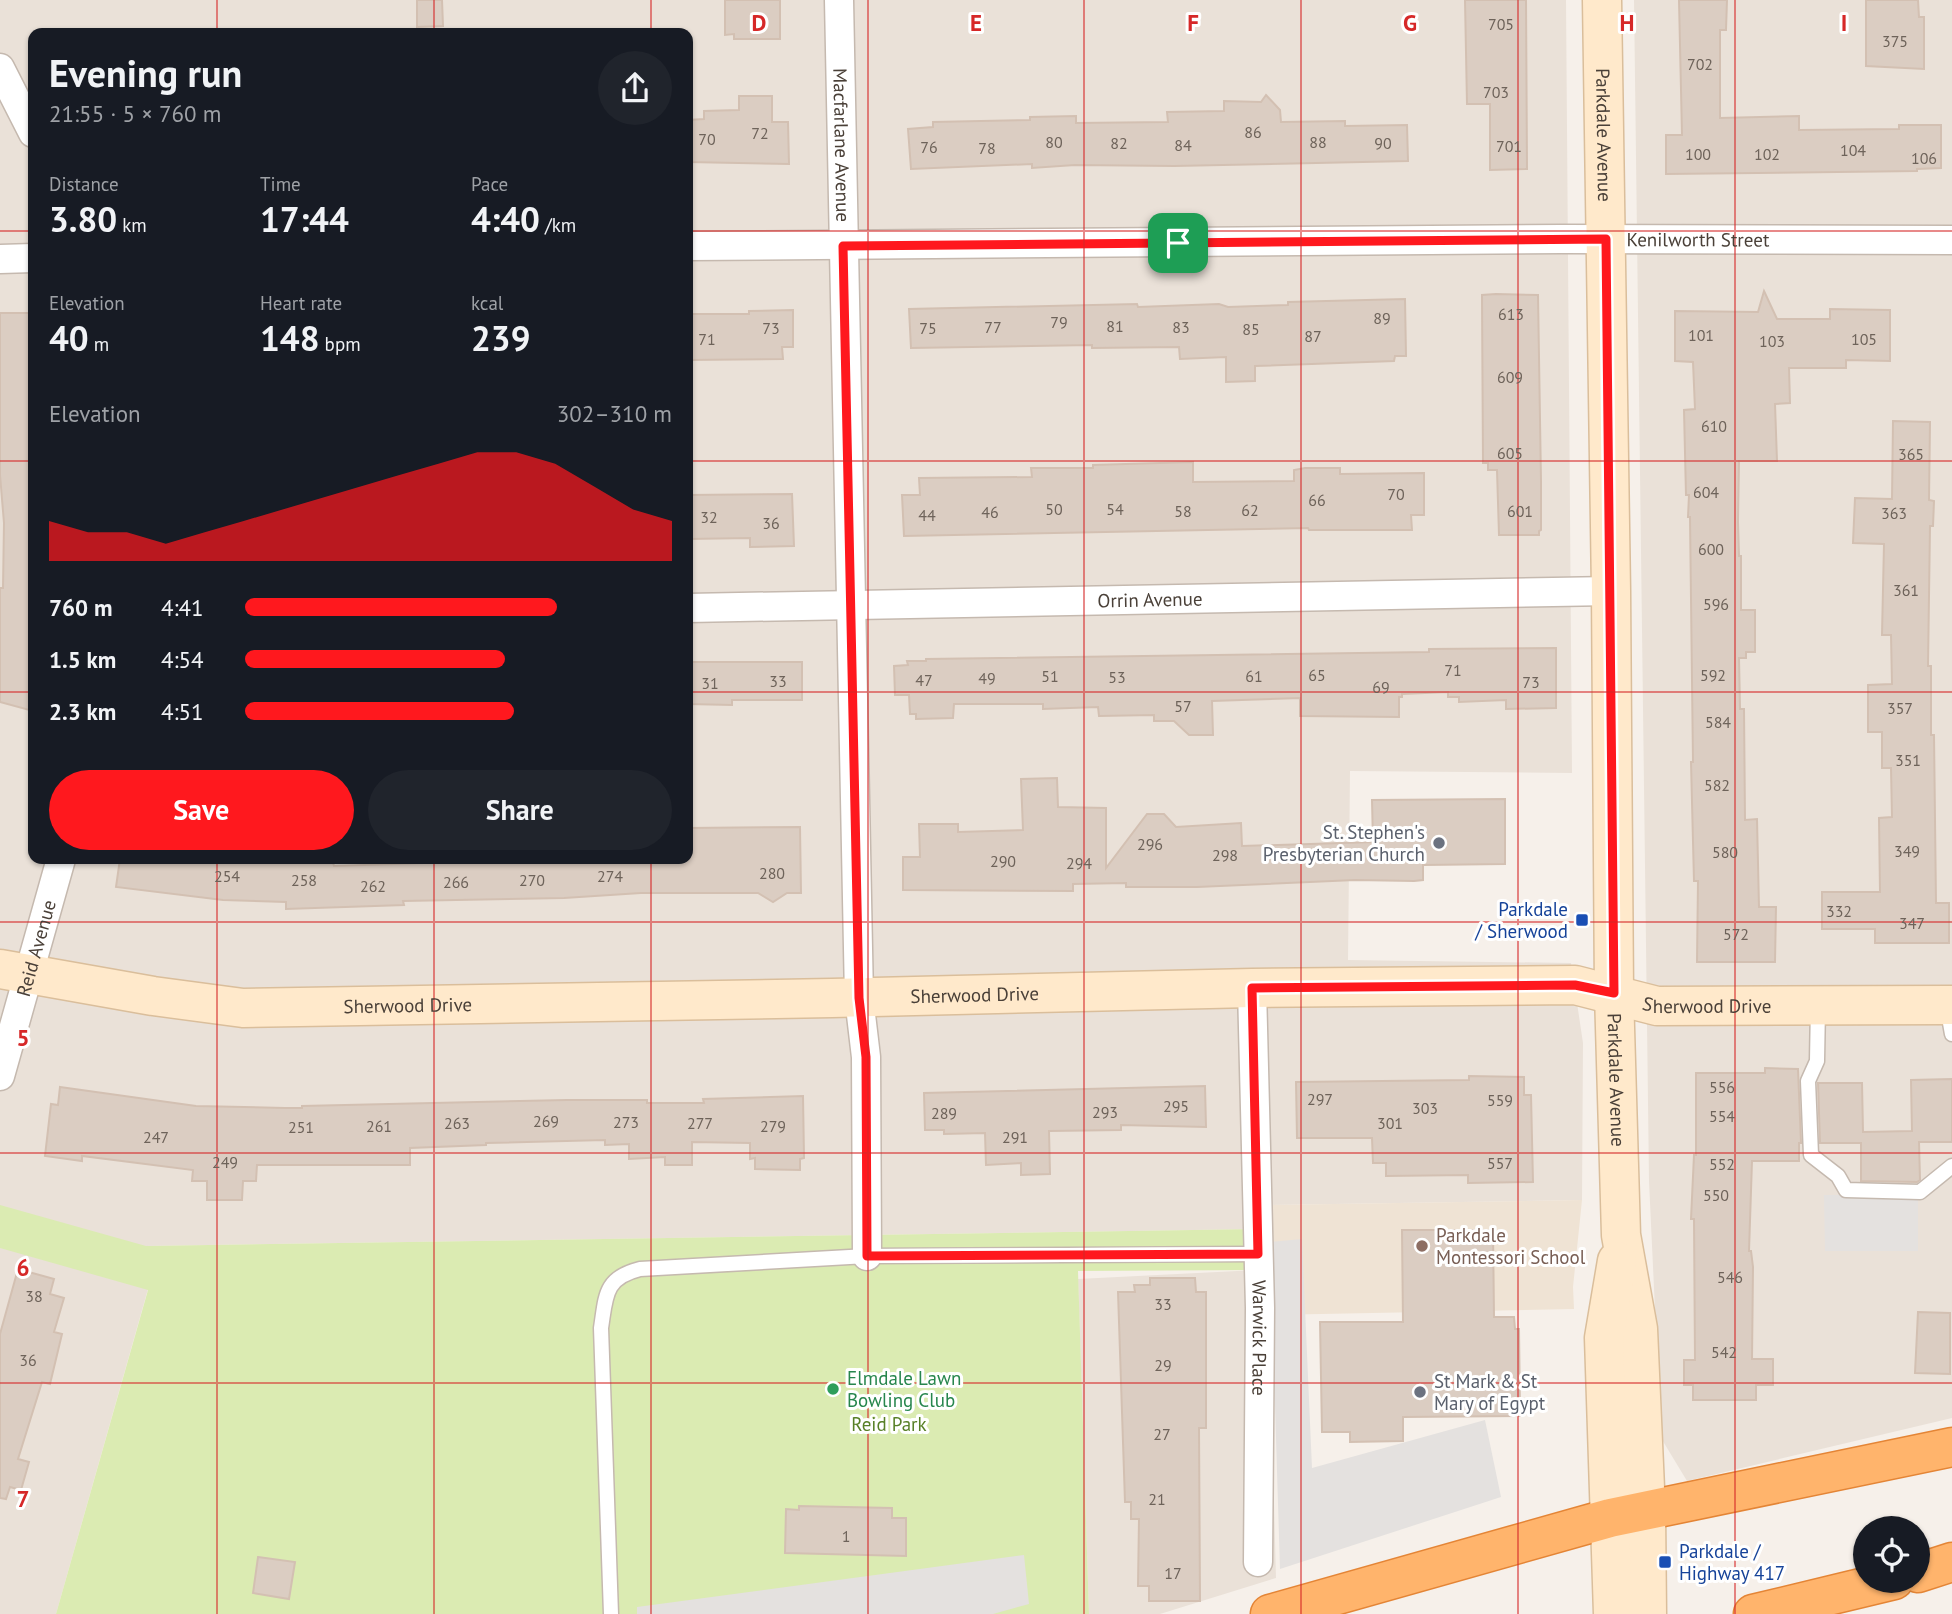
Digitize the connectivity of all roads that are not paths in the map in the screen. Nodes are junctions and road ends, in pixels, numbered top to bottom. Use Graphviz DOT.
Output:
graph roads {
  1 [pos="839,0"];
  2 [pos="1602,0"];
  3 [pos="0,68"];
  4 [pos="28,123"];
  5 [pos="1606,239"];
  6 [pos="1952,240"];
  7 [pos="693,246"];
  8 [pos="843,246"];
  9 [pos="28,258"];
  10 [pos="0,259"];
  11 [pos="1611,591"];
  12 [pos="850,604"];
  13 [pos="693,608"];
  14 [pos="59,864"];
  15 [pos="14,972"];
  16 [pos="1252,988"];
  17 [pos="1614,993"];
  18 [pos="859,998"];
  19 [pos="1818,1005"];
  20 [pos="1950,1014"];
  21 [pos="0,1076"];
  22 [pos="1952,1166"];
  23 [pos="1258,1254"];
  24 [pos="867,1256"];
  25 [pos="1952,1447"];
  26 [pos="1628,1514"];
  27 [pos="1258,1562"];
  28 [pos="1952,1562"];
  29 [pos="1930,1569"];
  30 [pos="1853,1590"];
  31 [pos="611,1614"];
  32 [pos="1270,1614"];
  33 [pos="1613,1614"];
  34 [pos="1647,1614"];
  35 [pos="1753,1614"];
  1 -- 8 [label="street, Macfarlane Avenue"];
  2 -- 5 [label="street, Parkdale Avenue"];
  3 -- 4 [label="street"];
  5 -- 6 [label="street, Kenilworth Street"];
  5 -- 8 [label="street, Kenilworth Street"];
  5 -- 11 [label="street, Parkdale Avenue"];
  7 -- 8 [label="street, Kenilworth Street"];
  8 -- 12 [label="street, Macfarlane Avenue"];
  9 -- 10 [label="street"];
  11 -- 12 [label="street, Orrin Avenue"];
  11 -- 17 [label="street, Parkdale Avenue"];
  12 -- 13 [label="street, Orrin Avenue"];
  12 -- 18 [label="street, Macfarlane Avenue"];
  14 -- 15 [label="street, Reid Avenue"];
  15 -- 18 [label="street, Sherwood Drive"];
  15 -- 21 [label="street, Reid Avenue"];
  16 -- 17 [label="street, Sherwood Drive"];
  16 -- 18 [label="street, Sherwood Drive"];
  16 -- 23 [label="street, Warwick Place"];
  17 -- 19 [label="street, Sherwood Drive"];
  17 -- 26 [label="street, Parkdale Avenue"];
  18 -- 24 [label="street, Macfarlane Avenue"];
  19 -- 20 [label="street, Sherwood Drive"];
  19 -- 22 [label="lane"];
  23 -- 24 [label="lane"];
  23 -- 27 [label="street, Warwick Place"];
  24 -- 31 [label="lane"];
  25 -- 26 [label="highway"];
  26 -- 32 [label="highway"];
  26 -- 33 [label="street, Parkdale Avenue"];
  26 -- 34 [label="street, Parkdale Avenue"];
  28 -- 29 [label="highway"];
  30 -- 35 [label="highway"];
}
